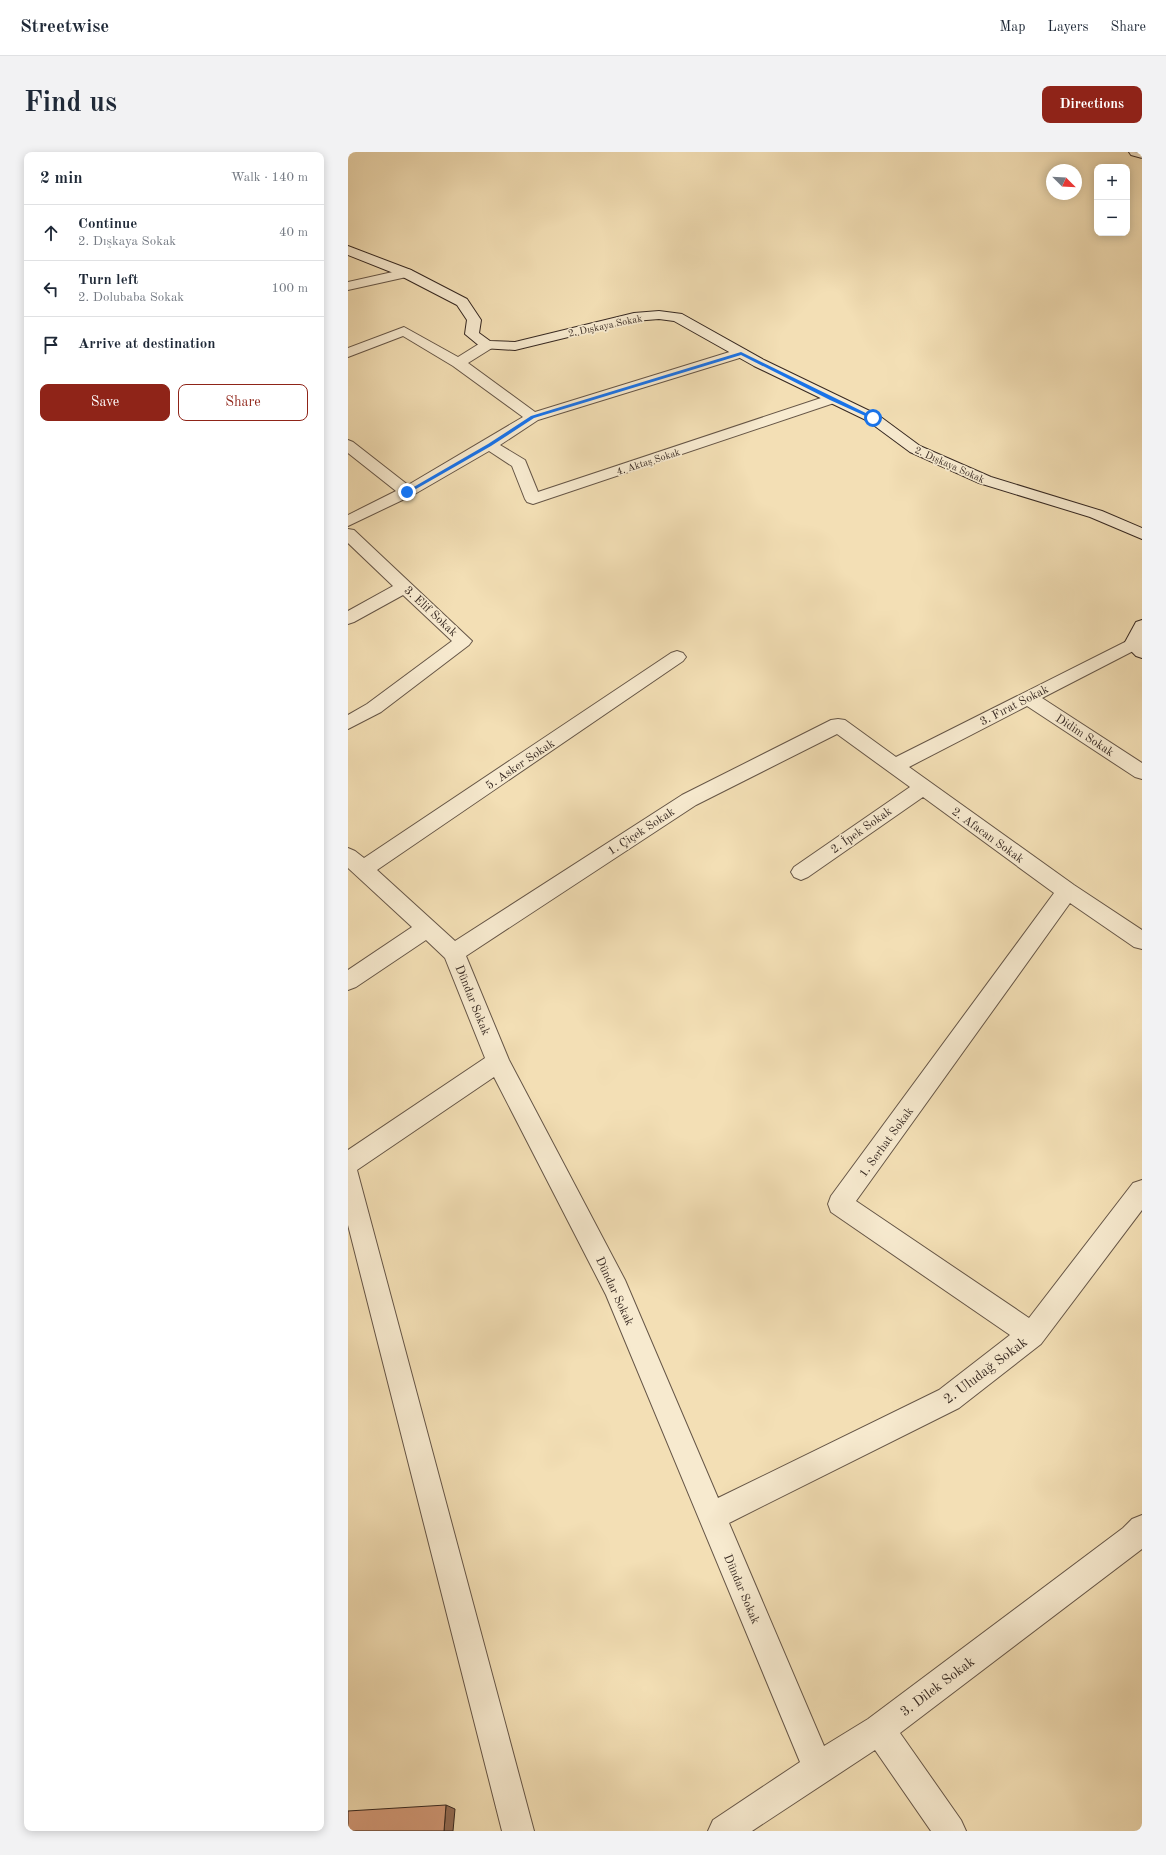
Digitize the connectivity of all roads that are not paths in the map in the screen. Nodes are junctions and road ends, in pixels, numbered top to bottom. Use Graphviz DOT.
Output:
graph roads {
  1 [pos="1135,152"];
  2 [pos="1142,154"];
  3 [pos="348,250"];
  4 [pos="406,272"];
  5 [pos="348,286"];
  6 [pos="487,345"];
  7 [pos="348,353"];
  8 [pos="741,353"];
  9 [pos="458,363"];
  10 [pos="832,399"];
  11 [pos="532,417"];
  12 [pos="348,445"];
  13 [pos="489,445"];
  14 [pos="407,492"];
  15 [pos="348,522"];
  16 [pos="348,534"];
  17 [pos="1142,534"];
  18 [pos="404,587"];
  19 [pos="348,618"];
  20 [pos="1142,626"];
  21 [pos="1137,648"];
  22 [pos="678,657"];
  23 [pos="1028,698"];
  24 [pos="348,723"];
  25 [pos="838,725"];
  26 [pos="895,766"];
  27 [pos="1142,772"];
  28 [pos="922,788"];
  29 [pos="355,863"];
  30 [pos="801,872"];
  31 [pos="1067,892"];
  32 [pos="427,928"];
  33 [pos="1142,941"];
  34 [pos="454,953"];
  35 [pos="348,981"];
  36 [pos="498,1062"];
  37 [pos="348,1163"];
  38 [pos="348,1177"];
  39 [pos="1142,1192"];
  40 [pos="1032,1335"];
  41 [pos="711,1517"];
  42 [pos="1142,1529"];
  43 [pos="879,1730"];
  44 [pos="818,1768"];
  45 [pos="518,1831"];
  46 [pos="724,1831"];
  47 [pos="950,1831"];
  1 -- 2 [label="street"];
  3 -- 4 [label="street"];
  4 -- 5 [label="street"];
  4 -- 6 [label="street"];
  6 -- 8 [label="street, 2. Dışkaya Sokak"];
  6 -- 9 [label="street"];
  7 -- 9 [label="street"];
  8 -- 10 [label="street, 2. Dışkaya Sokak"];
  8 -- 11 [label="street"];
  9 -- 11 [label="street"];
  10 -- 13 [label="street, 4. Aktaş Sokak"];
  10 -- 17 [label="street, 2. Dışkaya Sokak"];
  11 -- 13 [label="street"];
  12 -- 14 [label="street"];
  13 -- 14 [label="street"];
  14 -- 15 [label="street"];
  16 -- 18 [label="street, 3. Elif Sokak"];
  18 -- 19 [label="street"];
  18 -- 24 [label="street, 3. Elif Sokak"];
  20 -- 21 [label="street"];
  21 -- 23 [label="street, 3. Fırat Sokak"];
  22 -- 29 [label="street, 5. Asker Sokak"];
  23 -- 26 [label="street, 3. Fırat Sokak"];
  23 -- 27 [label="street, Didim Sokak"];
  25 -- 26 [label="street, 2. Afacan Sokak"];
  25 -- 34 [label="street, 1. Çiçek Sokak"];
  26 -- 28 [label="street, 2. Afacan Sokak"];
  28 -- 30 [label="street, 2. İpek Sokak"];
  28 -- 31 [label="street, 2. Afacan Sokak"];
  29 -- 32 [label="street, Dündar Sokak"];
  31 -- 33 [label="street, 2. Afacan Sokak"];
  31 -- 40 [label="street, 1. Serhat Sokak"];
  32 -- 34 [label="street, Dündar Sokak"];
  32 -- 35 [label="street"];
  34 -- 36 [label="street, Dündar Sokak"];
  36 -- 37 [label="street"];
  36 -- 41 [label="street, Dündar Sokak"];
  38 -- 45 [label="street"];
  39 -- 40 [label="street, 2. Uludağ Sokak"];
  40 -- 41 [label="street, 2. Uludağ Sokak"];
  41 -- 44 [label="street, Dündar Sokak"];
  42 -- 43 [label="street, 3. Dilek Sokak"];
  43 -- 44 [label="street, 3. Dilek Sokak"];
  43 -- 47 [label="street"];
  44 -- 46 [label="street, 3. Dilek Sokak"];
}
